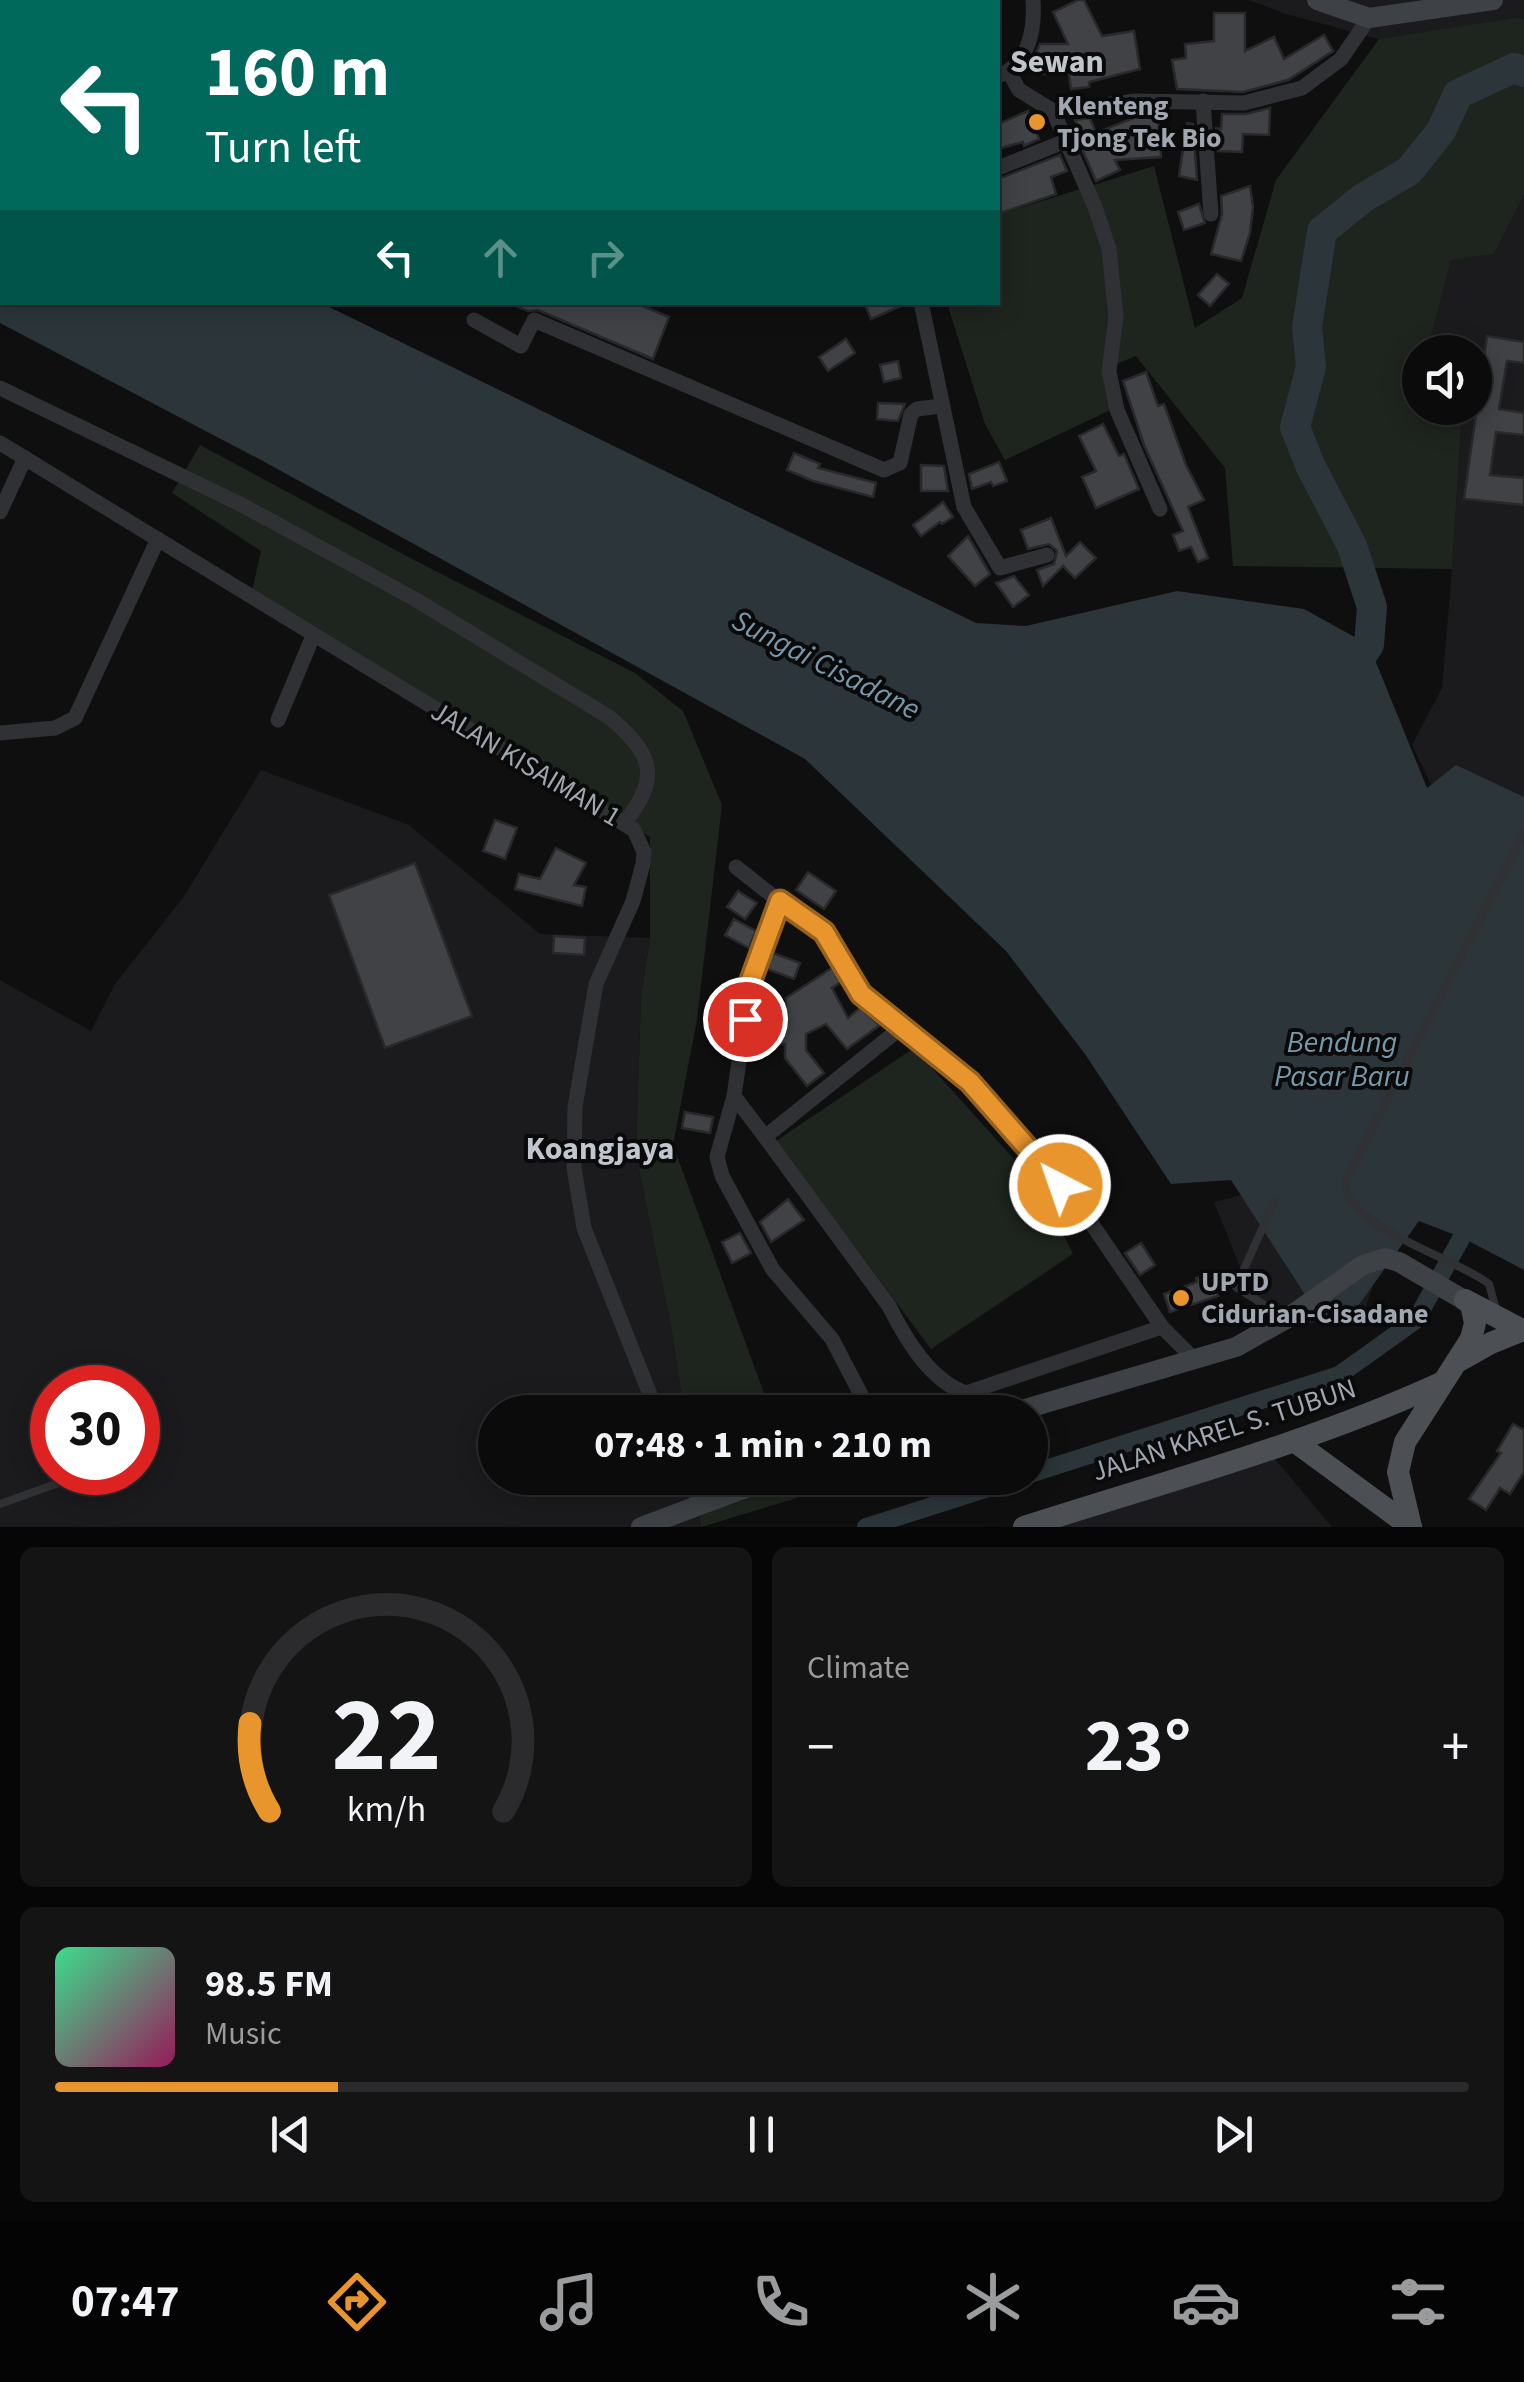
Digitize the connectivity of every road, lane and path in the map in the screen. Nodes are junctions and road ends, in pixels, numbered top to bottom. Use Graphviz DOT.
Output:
graph roads {
  1 [pos="1032,0"];
  2 [pos="1317,0"];
  3 [pos="1492,0"];
  4 [pos="1468,2"];
  5 [pos="1395,8"];
  6 [pos="1370,18"];
  7 [pos="1003,74"];
  8 [pos="1202,101"];
  9 [pos="1054,111"];
  10 [pos="1068,140"];
  11 [pos="1000,167"];
  12 [pos="1211,214"];
  13 [pos="922,305"];
  14 [pos="474,320"];
  15 [pos="0,388"];
  16 [pos="941,406"];
  17 [pos="0,444"];
  18 [pos="25,458"];
  19 [pos="1160,508"];
  20 [pos="0,512"];
  21 [pos="158,539"];
  22 [pos="1047,556"];
  23 [pos="313,636"];
  24 [pos="278,720"];
  25 [pos="0,733"];
  26 [pos="624,823"];
  27 [pos="1524,834"];
  28 [pos="736,867"];
  29 [pos="780,901"];
  30 [pos="902,1027"];
  31 [pos="734,1096"];
  32 [pos="765,1137"];
  33 [pos="1275,1200"];
  34 [pos="1480,1308"];
  35 [pos="1286,1318"];
  36 [pos="1162,1327"];
  37 [pos="1524,1330"];
  38 [pos="1194,1358"];
  39 [pos="1459,1361"];
  40 [pos="1440,1383"];
  41 [pos="650,1395"];
  42 [pos="861,1395"];
  43 [pos="1048,1402"];
  44 [pos="1294,1440"];
  45 [pos="30,1493"];
  46 [pos="696,1495"];
  47 [pos="723,1495"];
  48 [pos="700,1503"];
  49 [pos="0,1504"];
  50 [pos="642,1527"];
  51 [pos="1024,1527"];
  52 [pos="1411,1527"];
  1 -- 7 [label="street"];
  2 -- 6 [label="street"];
  3 -- 4 [label="street"];
  4 -- 5 [label="street"];
  5 -- 6 [label="street"];
  6 -- 8 [label="street"];
  7 -- 9 [label="street"];
  8 -- 9 [label="street"];
  8 -- 12 [label="street"];
  9 -- 10 [label="street"];
  10 -- 11 [label="street"];
  10 -- 19 [label="street"];
  13 -- 16 [label="street"];
  14 -- 16 [label="street"];
  15 -- 26 [label="street"];
  16 -- 22 [label="street"];
  17 -- 18 [label="street, JALAN KISAIMAN 1"];
  18 -- 20 [label="street"];
  18 -- 21 [label="street, JALAN KISAIMAN 1"];
  21 -- 23 [label="street, JALAN KISAIMAN 1"];
  21 -- 25 [label="street"];
  23 -- 24 [label="street"];
  23 -- 26 [label="street, JALAN KISAIMAN 1"];
  26 -- 41 [label="street, JALAN KISAIMAN 1"];
  27 -- 34 [label="lane"];
  28 -- 29 [label="street"];
  29 -- 30 [label="street"];
  29 -- 31 [label="street"];
  30 -- 32 [label="street"];
  30 -- 36 [label="street"];
  31 -- 32 [label="street"];
  31 -- 42 [label="street"];
  32 -- 36 [label="street"];
  33 -- 35 [label="lane"];
  34 -- 35 [label="street"];
  34 -- 37 [label="main road"];
  34 -- 39 [label="main road"];
  35 -- 38 [label="street"];
  36 -- 38 [label="street"];
  37 -- 39 [label="main road"];
  38 -- 43 [label="street"];
  39 -- 40 [label="main road"];
  40 -- 44 [label="main road, JALAN KAREL S. TUBUN"];
  40 -- 52 [label="main road"];
  44 -- 51 [label="main road, JALAN KAREL S. TUBUN"];
  44 -- 52 [label="main road"];
  45 -- 49 [label="lane"];
  46 -- 48 [label="street"];
  47 -- 48 [label="street"];
  48 -- 50 [label="street"];
}
